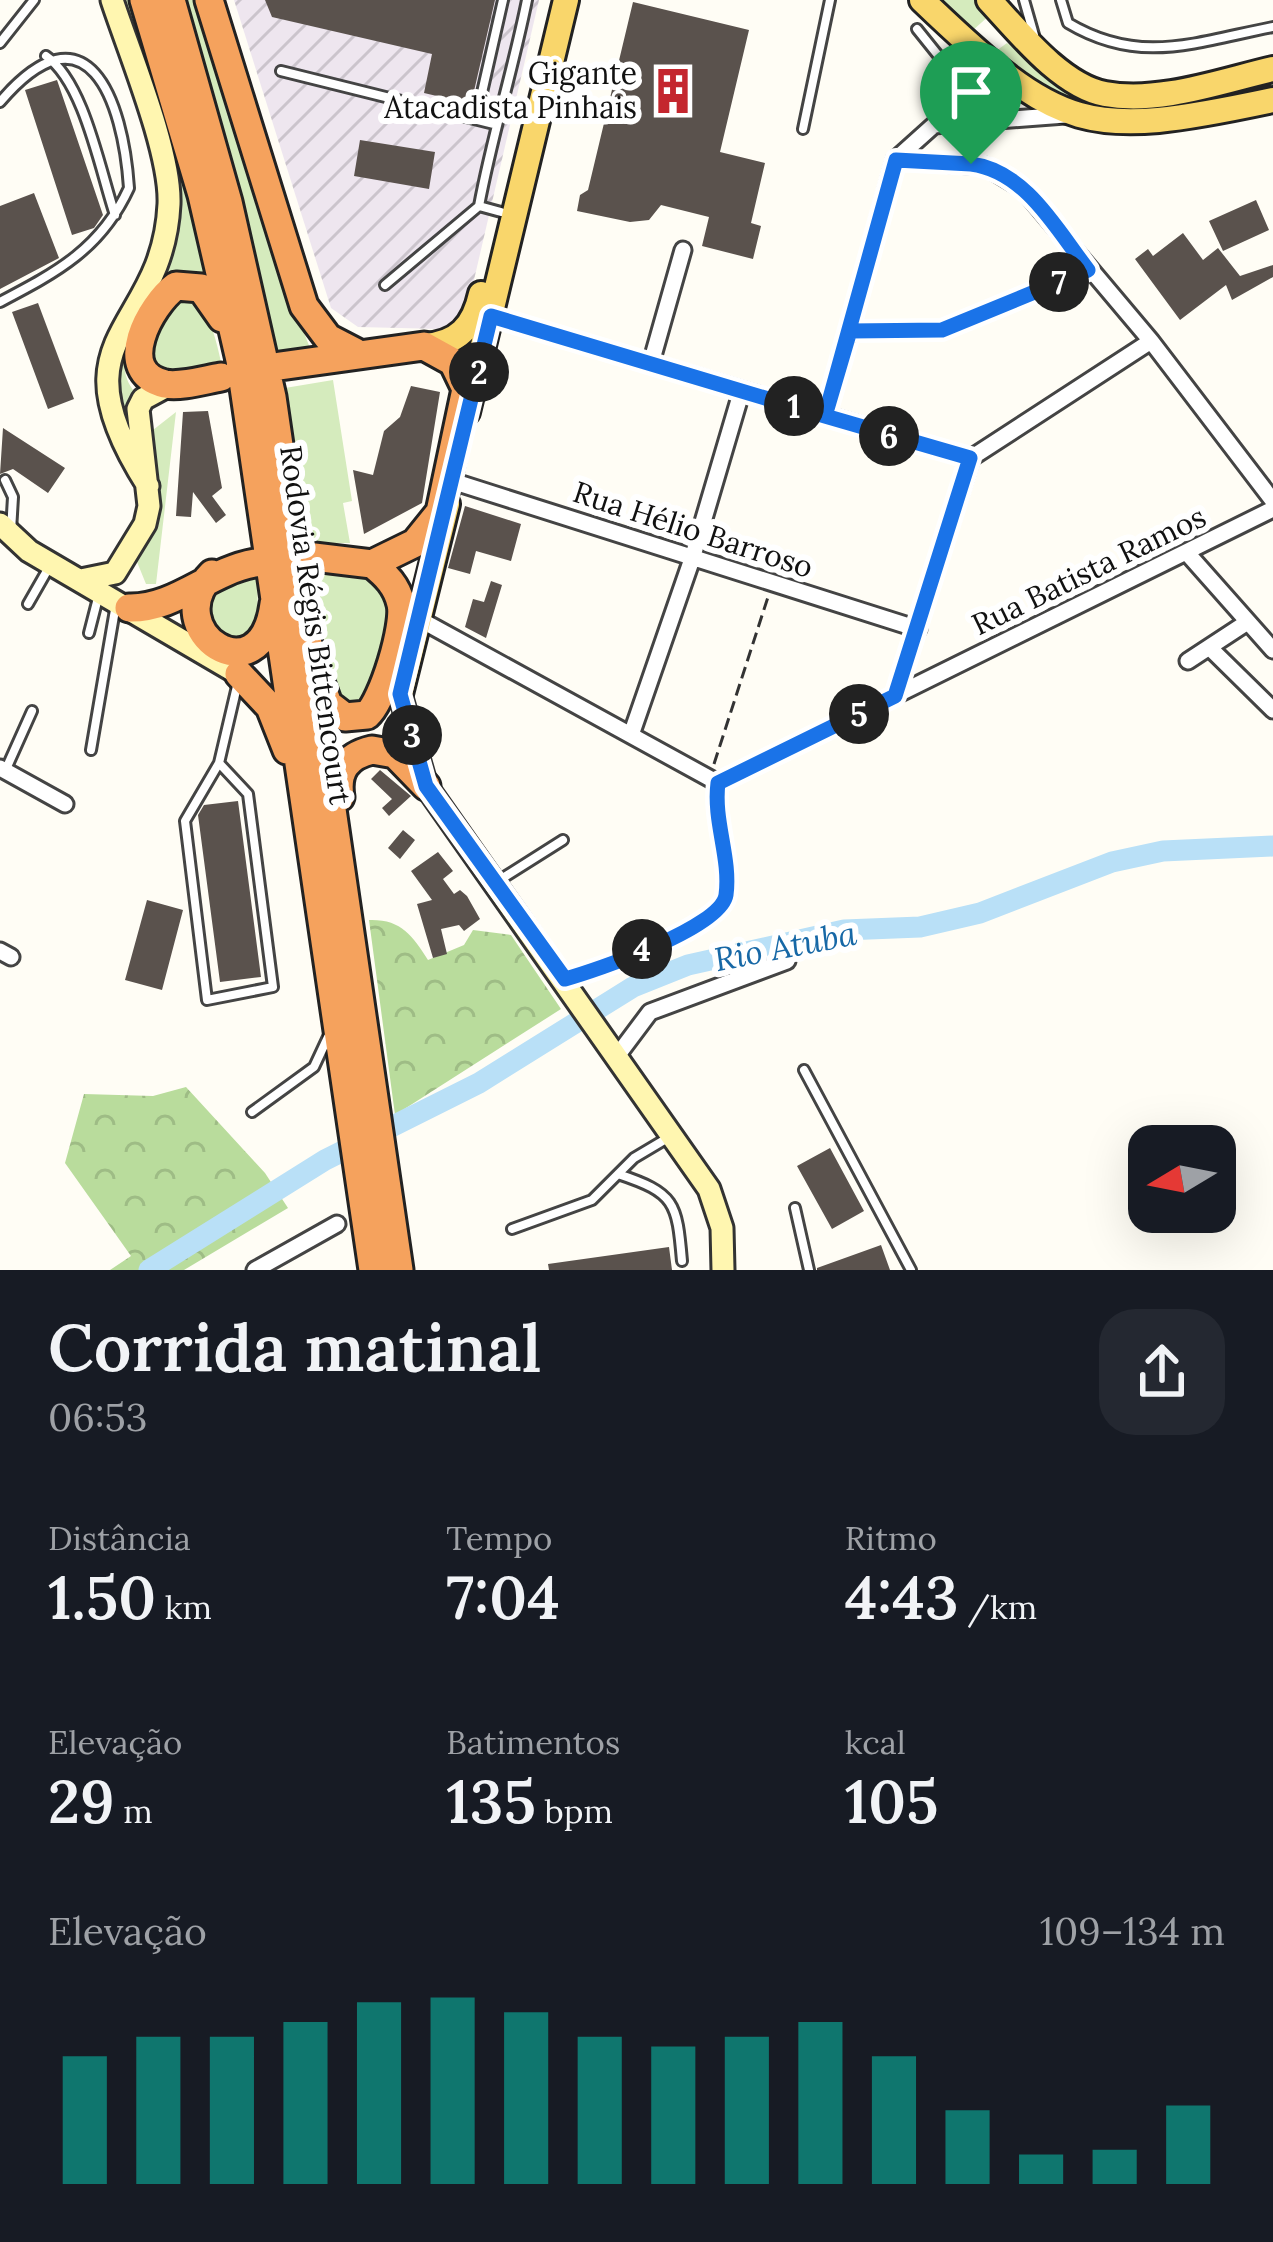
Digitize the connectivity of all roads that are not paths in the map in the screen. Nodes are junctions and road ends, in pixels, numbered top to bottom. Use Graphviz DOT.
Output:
graph roads {
  1 [pos="34,0"];
  2 [pos="112,0"];
  3 [pos="144,0"];
  4 [pos="171,0"];
  5 [pos="209,0"];
  6 [pos="503,0"];
  7 [pos="527,0"];
  8 [pos="551,0"];
  9 [pos="566,0"];
  10 [pos="830,0"];
  11 [pos="922,0"];
  12 [pos="1024,0"];
  13 [pos="1061,0"];
  14 [pos="994,6"];
  15 [pos="1273,27"];
  16 [pos="917,29"];
  17 [pos="0,43"];
  18 [pos="968,44"];
  19 [pos="1038,48"];
  20 [pos="45,56"];
  21 [pos="281,70"];
  22 [pos="1273,70"];
  23 [pos="1273,100"];
  24 [pos="0,102"];
  25 [pos="1065,116"];
  26 [pos="982,118"];
  27 [pos="476,119"];
  28 [pos="494,124"];
  29 [pos="803,129"];
  30 [pos="896,160"];
  31 [pos="490,209"];
  32 [pos="116,216"];
  33 [pos="683,250"];
  34 [pos="1088,270"];
  35 [pos="385,285"];
  36 [pos="0,302"];
  37 [pos="491,316"];
  38 [pos="850,331"];
  39 [pos="1151,340"];
  40 [pos="424,346"];
  41 [pos="355,352"];
  42 [pos="651,363"];
  43 [pos="280,366"];
  44 [pos="231,369"];
  45 [pos="169,385"];
  46 [pos="742,390"];
  47 [pos="825,416"];
  48 [pos="458,439"];
  49 [pos="970,458"];
  50 [pos="5,480"];
  51 [pos="452,482"];
  52 [pos="148,486"];
  53 [pos="1273,505"];
  54 [pos="3,539"];
  55 [pos="1188,554"];
  56 [pos="314,557"];
  57 [pos="692,560"];
  58 [pos="52,563"];
  59 [pos="372,565"];
  60 [pos="265,571"];
  61 [pos="212,574"];
  62 [pos="108,591"];
  63 [pos="28,604"];
  64 [pos="419,619"];
  65 [pos="1246,623"];
  66 [pos="918,629"];
  67 [pos="89,633"];
  68 [pos="1211,649"];
  69 [pos="1273,650"];
  70 [pos="311,654"];
  71 [pos="1188,662"];
  72 [pos="239,674"];
  73 [pos="400,694"];
  74 [pos="895,696"];
  75 [pos="1273,710"];
  76 [pos="32,711"];
  77 [pos="631,735"];
  78 [pos="91,750"];
  79 [pos="350,760"];
  80 [pos="219,763"];
  81 [pos="2,773"];
  82 [pos="714,780"];
  83 [pos="426,786"];
  84 [pos="64,804"];
  85 [pos="563,840"];
  86 [pos="495,883"];
  87 [pos="787,961"];
  88 [pos="570,986"];
  89 [pos="348,1005"];
  90 [pos="617,1056"];
  91 [pos="804,1070"];
  92 [pos="252,1112"];
  93 [pos="672,1135"];
  94 [pos="618,1174"];
  95 [pos="372,1175"];
  96 [pos="795,1208"];
  97 [pos="337,1224"];
  98 [pos="512,1229"];
  99 [pos="682,1261"];
  100 [pos="284,1262"];
  101 [pos="255,1270"];
  102 [pos="373,1270"];
  103 [pos="399,1270"];
  104 [pos="722,1270"];
  105 [pos="809,1270"];
  106 [pos="911,1270"];
  1 -- 17 [label="lane"];
  2 -- 52 [label="main road"];
  3 -- 44 [label="highway, Rodovia Régis Bittencourt"];
  4 -- 70 [label="highway, Rodovia Régis Bittencourt"];
  5 -- 41 [label="highway"];
  6 -- 27 [label="lane"];
  7 -- 28 [label="lane"];
  8 -- 31 [label="main road"];
  9 -- 37 [label="main road"];
  10 -- 29 [label="lane"];
  11 -- 18 [label="main road"];
  12 -- 19 [label="lane"];
  13 -- 15 [label="lane"];
  14 -- 18 [label="main road"];
  14 -- 19 [label="main road"];
  16 -- 26 [label="lane"];
  18 -- 25 [label="main road"];
  18 -- 26 [label="main road"];
  19 -- 22 [label="main road"];
  20 -- 24 [label="lane"];
  20 -- 32 [label="lane"];
  20 -- 32 [label="lane"];
  21 -- 27 [label="lane"];
  23 -- 25 [label="main road"];
  25 -- 26 [label="street"];
  26 -- 30 [label="street"];
  27 -- 28 [label="lane"];
  28 -- 31 [label="lane"];
  30 -- 34 [label="street"];
  30 -- 38 [label="street"];
  31 -- 35 [label="lane"];
  31 -- 40 [label="main road"];
  32 -- 36 [label="lane"];
  33 -- 42 [label="street"];
  34 -- 38 [label="street"];
  34 -- 39 [label="street"];
  37 -- 42 [label="street"];
  37 -- 48 [label="main road"];
  38 -- 47 [label="street"];
  39 -- 49 [label="street"];
  39 -- 53 [label="street"];
  40 -- 41 [label="highway"];
  40 -- 48 [label="highway"];
  41 -- 43 [label="highway"];
  42 -- 46 [label="street"];
  44 -- 45 [label="highway"];
  44 -- 45 [label="highway"];
  44 -- 60 [label="highway, Rodovia Régis Bittencourt"];
  45 -- 52 [label="main road"];
  46 -- 47 [label="street"];
  46 -- 57 [label="street"];
  47 -- 49 [label="street"];
  48 -- 51 [label="main road"];
  48 -- 59 [label="highway"];
  49 -- 66 [label="street"];
  50 -- 54 [label="lane"];
  51 -- 57 [label="street, Rua Hélio Barroso"];
  51 -- 64 [label="main road"];
  52 -- 62 [label="main road"];
  53 -- 55 [label="street, Rua Batista Ramos"];
  54 -- 58 [label="main road"];
  55 -- 65 [label="street"];
  55 -- 74 [label="street, Rua Batista Ramos"];
  56 -- 59 [label="highway"];
  57 -- 66 [label="street, Rua Hélio Barroso"];
  57 -- 77 [label="street"];
  58 -- 62 [label="main road"];
  58 -- 63 [label="lane"];
  59 -- 70 [label="highway"];
  60 -- 61 [label="highway"];
  60 -- 61 [label="highway"];
  60 -- 89 [label="highway, Rodovia Régis Bittencourt"];
  61 -- 62 [label="highway"];
  62 -- 67 [label="lane"];
  62 -- 72 [label="main road"];
  62 -- 78 [label="lane"];
  64 -- 73 [label="main road"];
  64 -- 77 [label="street"];
  65 -- 68 [label="street"];
  65 -- 69 [label="street"];
  66 -- 74 [label="street"];
  68 -- 71 [label="street"];
  68 -- 75 [label="street"];
  70 -- 89 [label="highway, Rodovia Régis Bittencourt"];
  72 -- 80 [label="lane"];
  72 -- 89 [label="highway"];
  73 -- 79 [label="highway"];
  73 -- 83 [label="main road"];
  74 -- 82 [label="street, Rua Batista Ramos"];
  76 -- 81 [label="lane"];
  77 -- 82 [label="street"];
  79 -- 83 [label="highway"];
  79 -- 89 [label="highway"];
  80 -- 80 [label="lane"];
  81 -- 84 [label="street"];
  82 -- 88 [label="street"];
  83 -- 86 [label="main road"];
  85 -- 86 [label="lane"];
  86 -- 88 [label="main road"];
  87 -- 90 [label="street"];
  88 -- 90 [label="main road"];
  89 -- 92 [label="lane"];
  89 -- 95 [label="highway, Rodovia Régis Bittencourt"];
  90 -- 93 [label="main road"];
  91 -- 106 [label="lane"];
  93 -- 94 [label="lane"];
  93 -- 104 [label="main road"];
  94 -- 98 [label="lane"];
  94 -- 99 [label="lane"];
  95 -- 102 [label="highway, Rodovia Régis Bittencourt"];
  95 -- 103 [label="highway, Rodovia Régis Bittencourt"];
  96 -- 105 [label="lane"];
  97 -- 100 [label="street"];
  100 -- 101 [label="street"];
}
